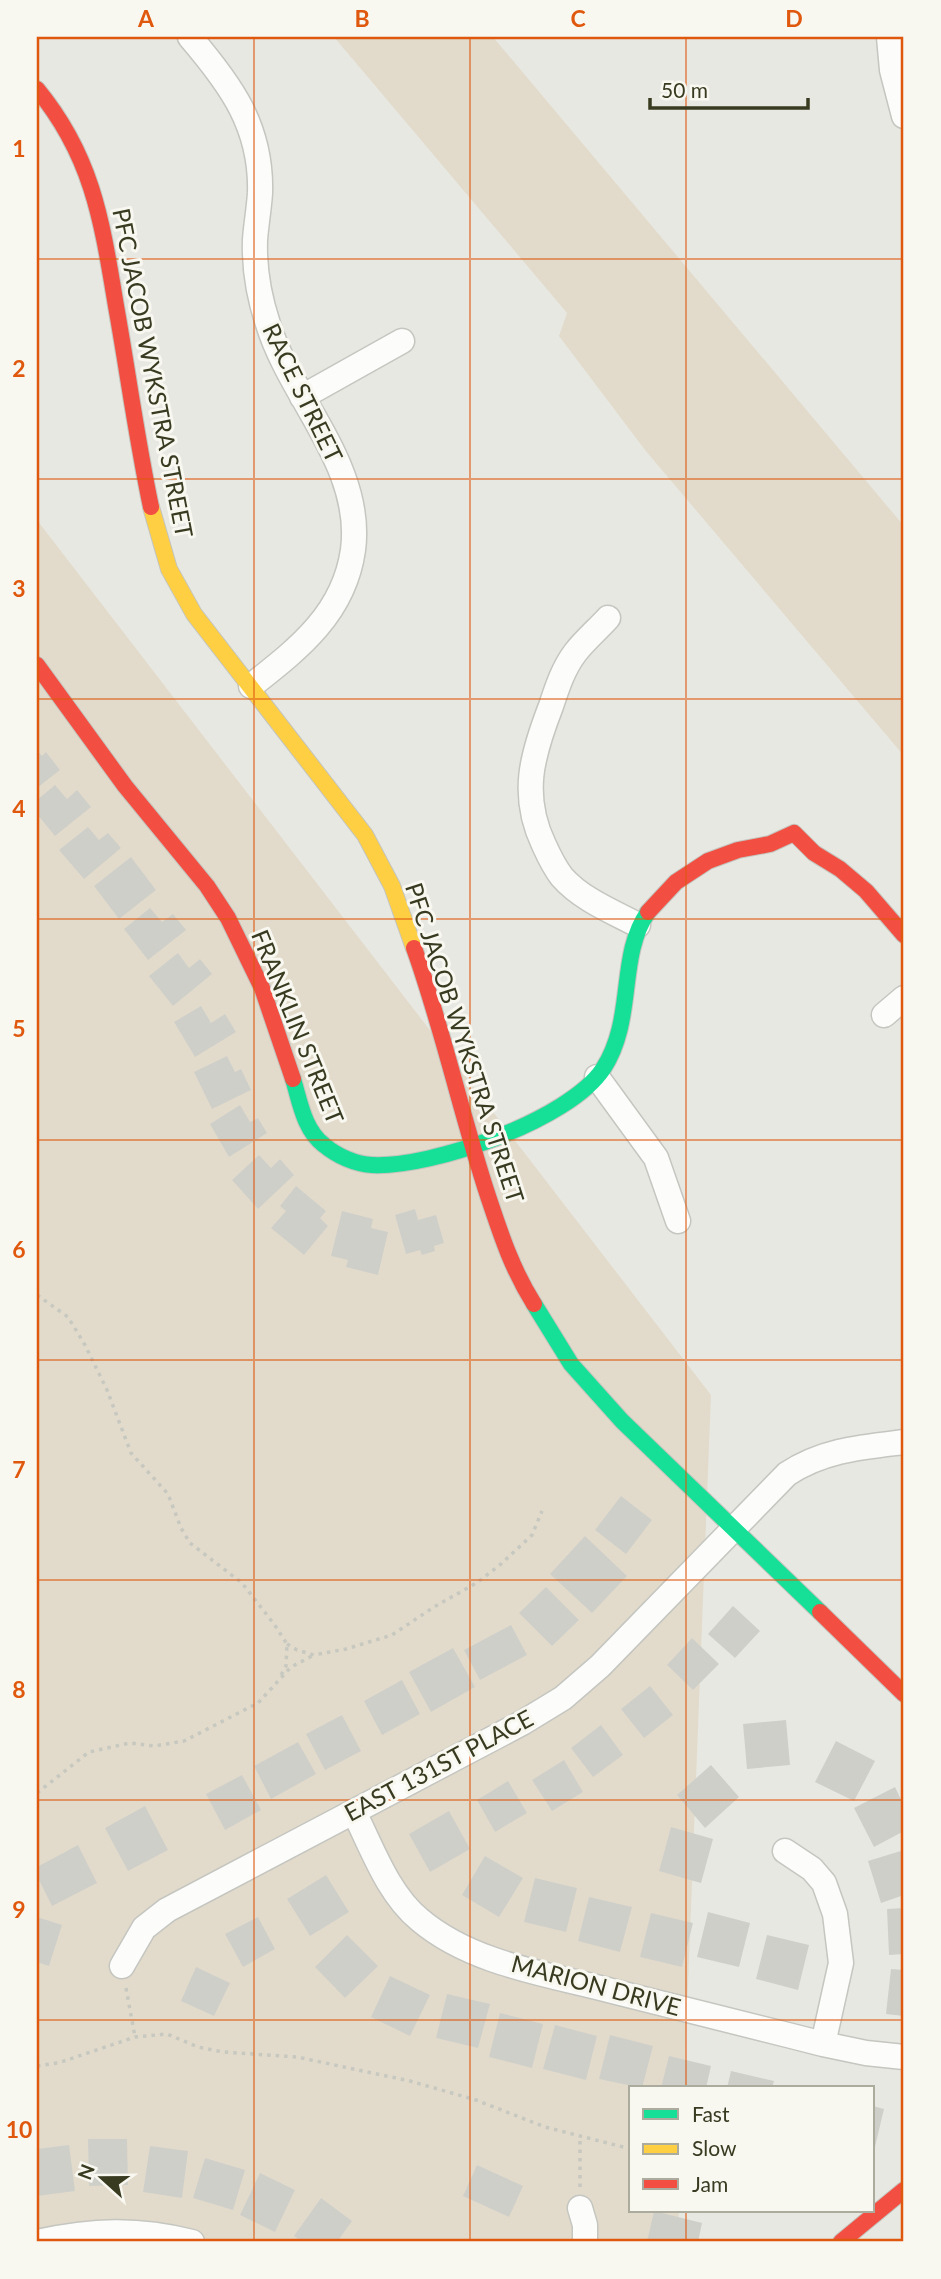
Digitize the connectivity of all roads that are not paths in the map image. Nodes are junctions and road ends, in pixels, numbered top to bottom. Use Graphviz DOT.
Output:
graph roads {
  1 [pos="190,37"];
  2 [pos="889,37"];
  3 [pos="37,89"];
  4 [pos="904,116"];
  5 [pos="402,341"];
  6 [pos="302,397"];
  7 [pos="608,618"];
  8 [pos="37,665"];
  9 [pos="251,686"];
  10 [pos="638,925"];
  11 [pos="904,935"];
  12 [pos="904,998"];
  13 [pos="884,1015"];
  14 [pos="597,1077"];
  15 [pos="471,1144"];
  16 [pos="678,1221"];
  17 [pos="904,1442"];
  18 [pos="732,1529"];
  19 [pos="904,1694"];
  20 [pos="354,1812"];
  21 [pos="785,1851"];
  22 [pos="122,1966"];
  23 [pos="823,2044"];
  24 [pos="904,2057"];
  25 [pos="904,2190"];
  26 [pos="580,2208"];
  27 [pos="37,2242"];
  28 [pos="192,2242"];
  29 [pos="585,2242"];
  30 [pos="841,2242"];
  1 -- 6 [label="street, RACE STREET"];
  2 -- 4 [label="street"];
  3 -- 9 [label="street, PFC JACOB WYKSTRA STREET"];
  5 -- 6 [label="street"];
  6 -- 9 [label="street, RACE STREET"];
  7 -- 10 [label="street"];
  8 -- 15 [label="street, FRANKLIN STREET"];
  9 -- 15 [label="street, PFC JACOB WYKSTRA STREET"];
  10 -- 11 [label="street"];
  10 -- 14 [label="street"];
  12 -- 13 [label="street"];
  14 -- 15 [label="street, FRANKLIN STREET"];
  14 -- 16 [label="street"];
  15 -- 18 [label="street, PFC JACOB WYKSTRA STREET"];
  17 -- 18 [label="street, EAST 131ST PLACE"];
  18 -- 19 [label="street, PFC JACOB WYKSTRA STREET"];
  18 -- 20 [label="street, EAST 131ST PLACE"];
  20 -- 22 [label="street, EAST 131ST PLACE"];
  20 -- 23 [label="street, MARION DRIVE"];
  21 -- 23 [label="street"];
  23 -- 24 [label="street, MARION DRIVE"];
  25 -- 30 [label="street"];
  26 -- 29 [label="street"];
  27 -- 28 [label="street"];
}
